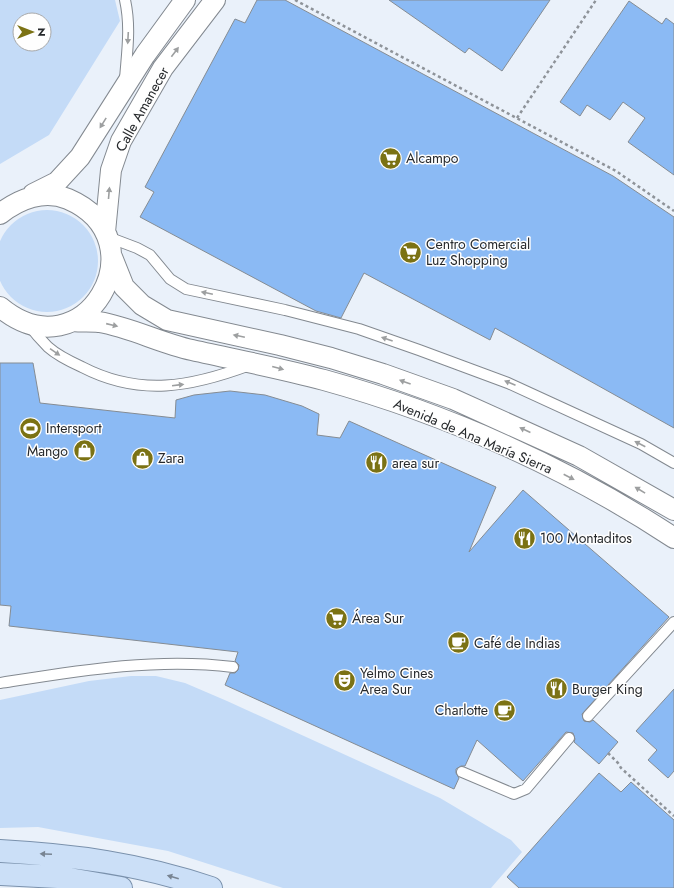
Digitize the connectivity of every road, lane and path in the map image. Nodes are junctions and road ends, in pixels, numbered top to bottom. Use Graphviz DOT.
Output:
graph roads {
  1 [pos="125,0"];
  2 [pos="185,0"];
  3 [pos="215,0"];
  4 [pos="295,0"];
  5 [pos="596,0"];
  6 [pos="124,89"];
  7 [pos="517,118"];
  8 [pos="25,198"];
  9 [pos="674,210"];
  10 [pos="0,214"];
  11 [pos="106,235"];
  12 [pos="112,257"];
  13 [pos="10,317"];
  14 [pos="73,321"];
  15 [pos="256,363"];
  16 [pos="674,463"];
  17 [pos="674,510"];
  18 [pos="674,538"];
  19 [pos="674,622"];
  20 [pos="233,667"];
  21 [pos="0,683"];
  22 [pos="588,716"];
  23 [pos="569,738"];
  24 [pos="608,753"];
  25 [pos="462,772"];
  26 [pos="674,816"];
  27 [pos="0,851"];
  28 [pos="0,874"];
  29 [pos="121,888"];
  30 [pos="211,888"];
  1 -- 6 [label="lane, one-way"];
  2 -- 6 [label="street, Calle Amanecer"];
  11 -- 3 [label="street, Calle Amanecer, one-way"];
  4 -- 7 [label="path"];
  5 -- 7 [label="path"];
  6 -- 8 [label="street, Calle Amanecer, one-way"];
  7 -- 9 [label="path"];
  8 -- 10 [label="street, Avenida de Ana María Sierra"];
  8 -- 11 [label="street, Avenida de Ana María Sierra"];
  11 -- 12 [label="street, Avenida de Ana María Sierra"];
  16 -- 11 [label="lane, one-way"];
  12 -- 14 [label="street, Avenida de Ana María Sierra"];
  17 -- 12 [label="street, Avenida de Ana María Sierra, one-way"];
  13 -- 14 [label="street, Avenida de Ana María Sierra"];
  13 -- 15 [label="lane, one-way"];
  14 -- 15 [label="street, Avenida de Ana María Sierra, one-way"];
  15 -- 18 [label="street, Avenida de Ana María Sierra, one-way"];
  19 -- 22 [label="lane"];
  20 -- 21 [label="lane"];
  23 -- 25 [label="lane"];
  24 -- 26 [label="path"];
  30 -- 27 [label="main road, one-way"];
  28 -- 29 [label="main road"];
}
